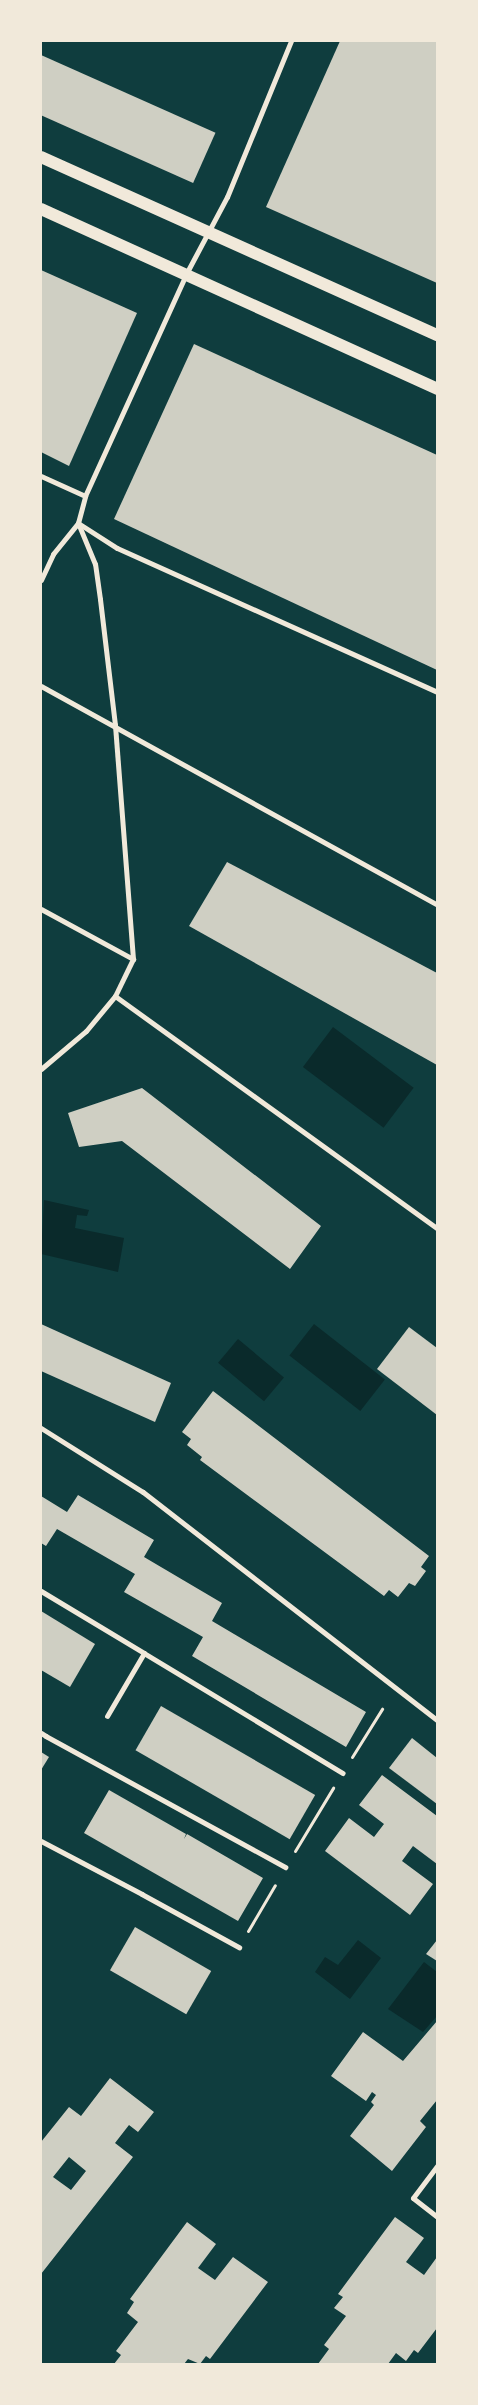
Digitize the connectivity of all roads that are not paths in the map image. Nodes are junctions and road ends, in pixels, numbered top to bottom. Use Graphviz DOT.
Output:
graph roads {
  1 [pos="292,41"];
  2 [pos="41,157"];
  3 [pos="41,209"];
  4 [pos="207,232"];
  5 [pos="186,274"];
  6 [pos="437,335"];
  7 [pos="437,389"];
  8 [pos="41,476"];
  9 [pos="86,496"];
  10 [pos="78,523"];
  11 [pos="41,580"];
  12 [pos="41,686"];
  13 [pos="437,692"];
  14 [pos="115,725"];
  15 [pos="437,905"];
  16 [pos="41,909"];
  17 [pos="133,959"];
  18 [pos="115,996"];
  19 [pos="41,1070"];
  20 [pos="437,1228"];
  21 [pos="41,1428"];
  22 [pos="41,1591"];
  23 [pos="144,1653"];
  24 [pos="107,1716"];
  25 [pos="437,1720"];
  26 [pos="44,1735"];
  27 [pos="343,1773"];
  28 [pos="41,1841"];
  29 [pos="286,1867"];
  30 [pos="142,1894"];
  31 [pos="239,1947"];
  32 [pos="437,2166"];
  33 [pos="437,2217"];
  1 -- 4 [label="street"];
  2 -- 4 [label="main road"];
  3 -- 5 [label="main road"];
  4 -- 5 [label="street"];
  4 -- 6 [label="main road"];
  5 -- 7 [label="main road"];
  5 -- 9 [label="street"];
  8 -- 9 [label="street"];
  9 -- 10 [label="street"];
  10 -- 11 [label="street"];
  10 -- 13 [label="street"];
  10 -- 14 [label="street"];
  12 -- 14 [label="street"];
  14 -- 15 [label="street"];
  14 -- 17 [label="street"];
  16 -- 17 [label="street"];
  17 -- 18 [label="street"];
  18 -- 19 [label="street"];
  18 -- 20 [label="street"];
  21 -- 25 [label="street"];
  22 -- 23 [label="street"];
  23 -- 24 [label="street"];
  23 -- 27 [label="street"];
  26 -- 29 [label="street"];
  28 -- 30 [label="street"];
  30 -- 31 [label="street"];
  32 -- 33 [label="street"];
}
